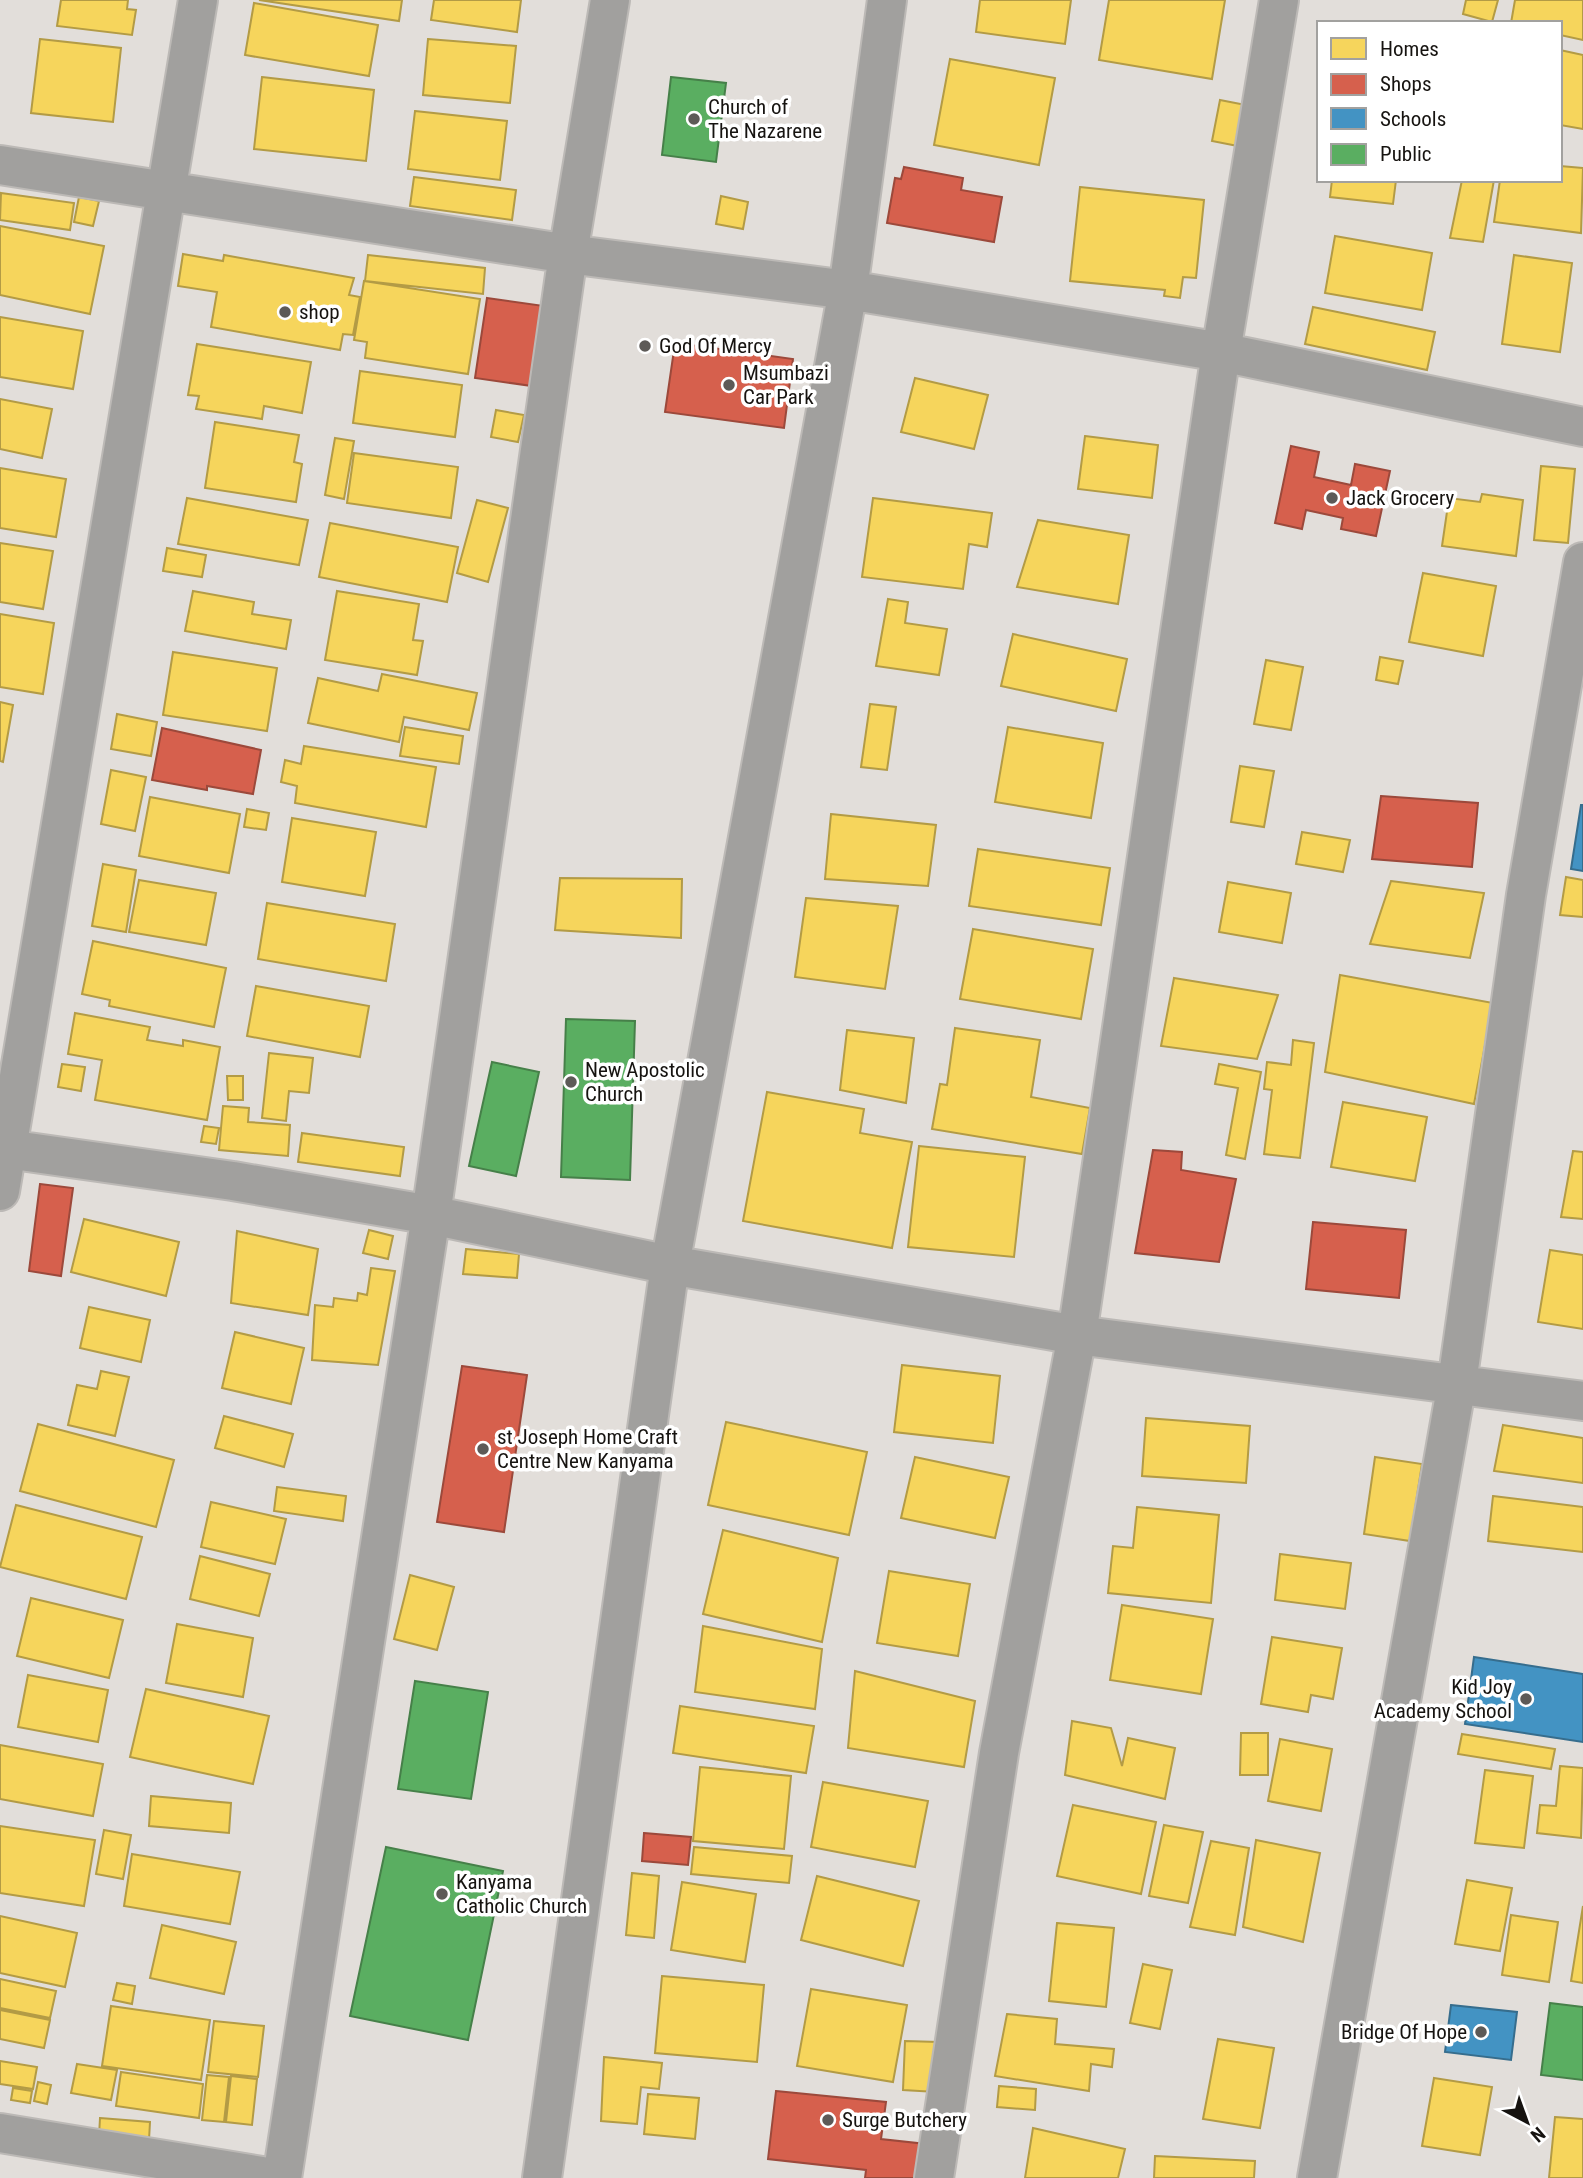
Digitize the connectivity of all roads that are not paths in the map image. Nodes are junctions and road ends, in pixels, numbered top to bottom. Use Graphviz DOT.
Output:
graph roads {
  1 [pos="198,0"];
  2 [pos="610,0"];
  3 [pos="887,0"];
  4 [pos="1279,0"];
  5 [pos="0,165"];
  6 [pos="165,189"];
  7 [pos="568,254"];
  8 [pos="848,290"];
  9 [pos="1221,352"];
  10 [pos="1583,426"];
  11 [pos="1583,562"];
  12 [pos="3,1149"];
  13 [pos="0,1191"];
  14 [pos="430,1215"];
  15 [pos="670,1265"];
  16 [pos="1077,1335"];
  17 [pos="1457,1383"];
  18 [pos="1583,1401"];
  19 [pos="0,2133"];
  20 [pos="227,2174"];
  21 [pos="274,2178"];
  22 [pos="282,2178"];
  23 [pos="542,2178"];
  24 [pos="934,2178"];
  25 [pos="1317,2178"];
  1 -- 6 [label="street"];
  2 -- 7 [label="street"];
  3 -- 8 [label="street"];
  4 -- 9 [label="street"];
  5 -- 6 [label="street"];
  6 -- 7 [label="street"];
  6 -- 12 [label="street"];
  7 -- 8 [label="street"];
  7 -- 14 [label="street"];
  8 -- 9 [label="street"];
  8 -- 15 [label="street"];
  9 -- 10 [label="street"];
  9 -- 16 [label="street"];
  11 -- 17 [label="street"];
  12 -- 13 [label="street"];
  12 -- 14 [label="street"];
  14 -- 15 [label="street"];
  14 -- 22 [label="street"];
  15 -- 16 [label="street"];
  15 -- 23 [label="street"];
  16 -- 17 [label="street"];
  16 -- 24 [label="street"];
  17 -- 18 [label="street"];
  17 -- 25 [label="street"];
  19 -- 20 [label="street"];
  20 -- 21 [label="street"];
}
